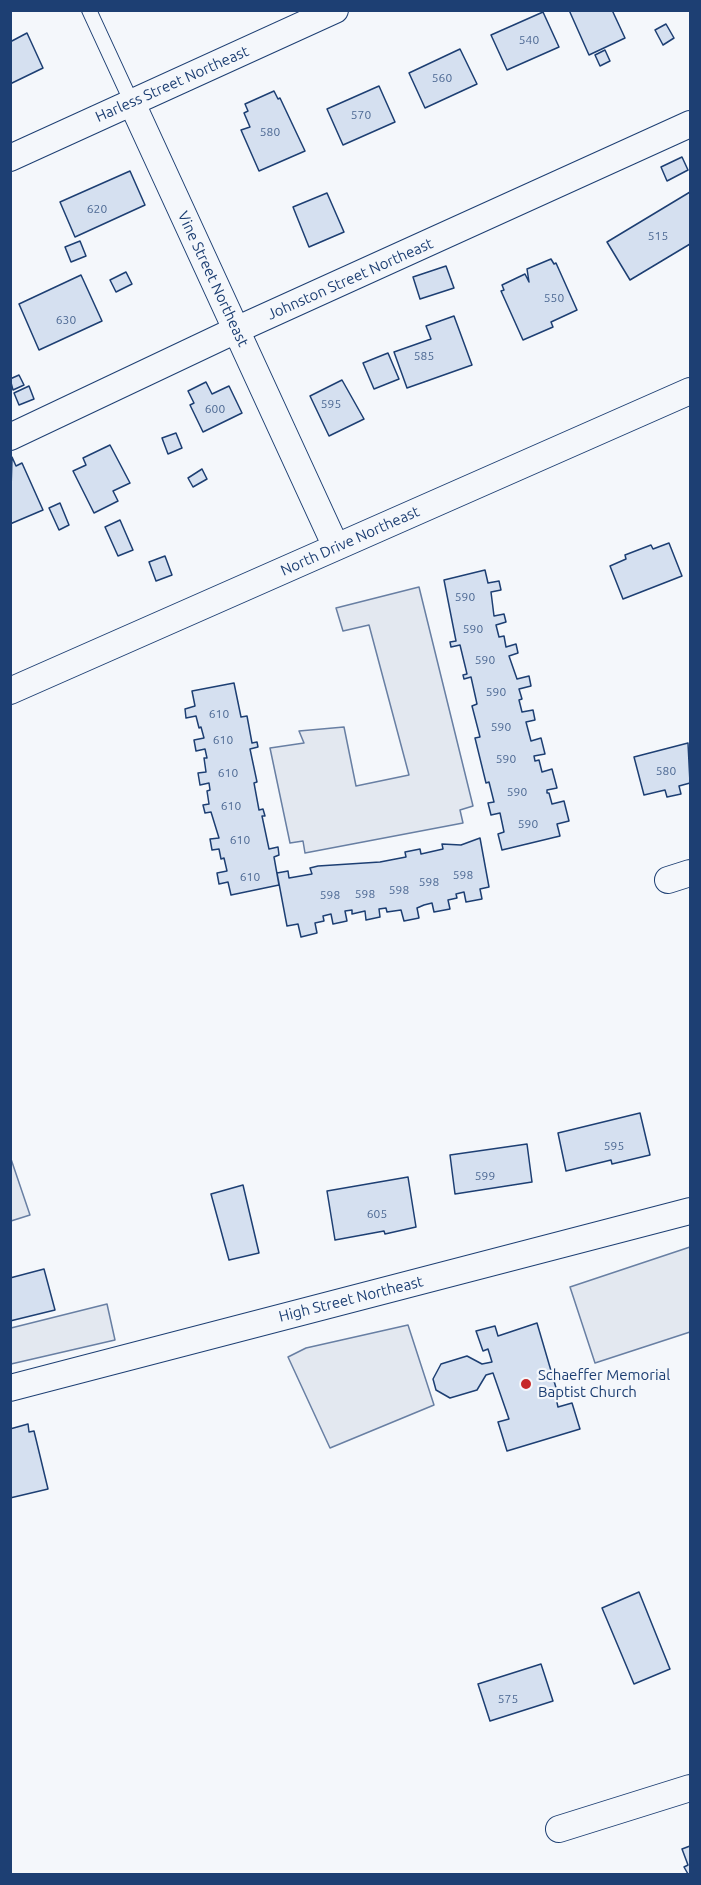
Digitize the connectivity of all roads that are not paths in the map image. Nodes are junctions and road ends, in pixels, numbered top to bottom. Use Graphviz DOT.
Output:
graph roads {
  1 [pos="89,10"];
  2 [pos="335,10"];
  3 [pos="131,101"];
  4 [pos="690,124"];
  5 [pos="10,158"];
  6 [pos="236,330"];
  7 [pos="690,391"];
  8 [pos="10,437"];
  9 [pos="336,547"];
  10 [pos="10,691"];
  11 [pos="690,1211"];
  12 [pos="10,1388"];
  13 [pos="690,1788"];
  14 [pos="559,1829"];
  1 -- 3 [label="lane, Vine Street Northeast"];
  2 -- 3 [label="street, Harless Street Northeast"];
  3 -- 5 [label="street, Harless Street Northeast"];
  3 -- 6 [label="street, Vine Street Northeast"];
  4 -- 6 [label="street, Johnston Street Northeast"];
  6 -- 8 [label="street, Johnston Street Northeast"];
  6 -- 9 [label="street, Vine Street Northeast"];
  7 -- 9 [label="street, North Drive Northeast"];
  9 -- 10 [label="street, North Drive Northeast"];
  11 -- 12 [label="street, High Street Northeast"];
  13 -- 14 [label="street"];
}
